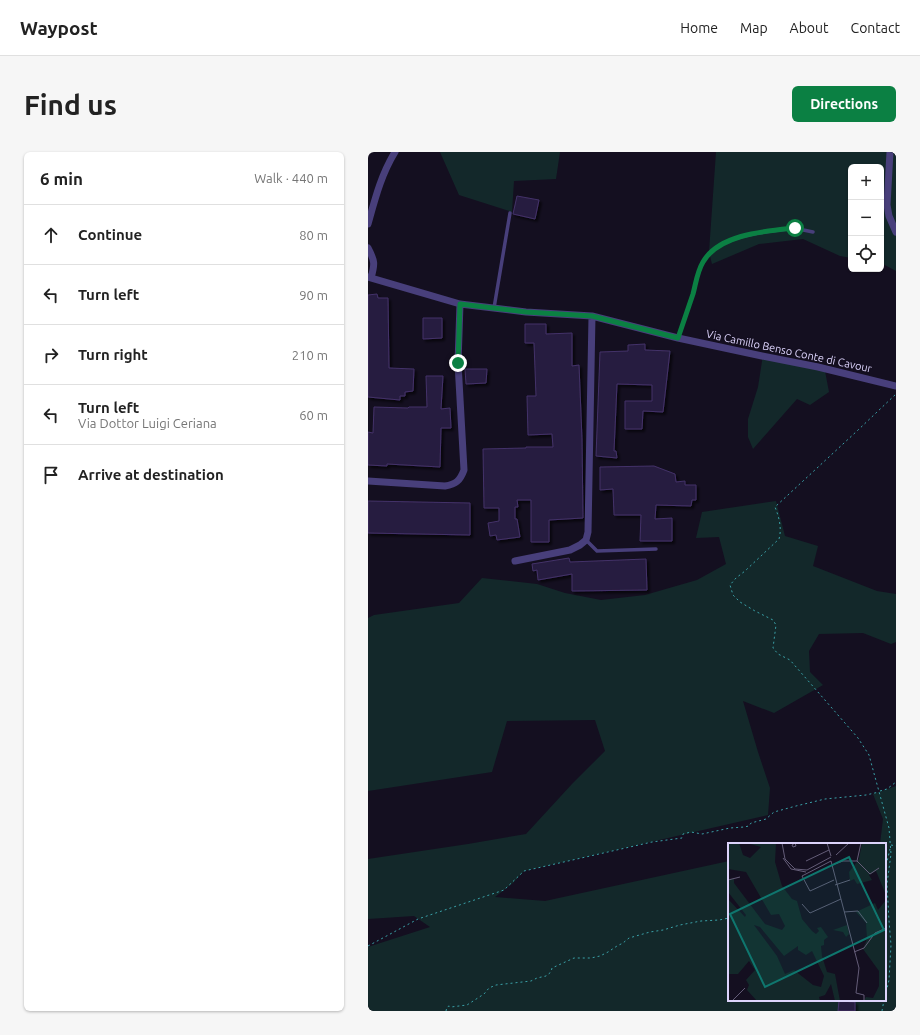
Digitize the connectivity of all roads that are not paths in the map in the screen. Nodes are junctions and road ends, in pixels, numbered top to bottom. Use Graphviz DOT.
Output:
graph roads {
  1 [pos="395,152"];
  2 [pos="890,152"];
  3 [pos="510,213"];
  4 [pos="368,224"];
  5 [pos="813,232"];
  6 [pos="896,232"];
  7 [pos="368,248"];
  8 [pos="369,277"];
  9 [pos="460,304"];
  10 [pos="494,308"];
  11 [pos="592,316"];
  12 [pos="678,338"];
  13 [pos="896,386"];
  14 [pos="368,481"];
  15 [pos="586,540"];
  16 [pos="656,549"];
  17 [pos="515,561"];
  1 -- 4 [label="street"];
  2 -- 6 [label="street"];
  3 -- 10 [label="lane"];
  5 -- 12 [label="lane"];
  7 -- 8 [label="street"];
  8 -- 9 [label="street, Via Camillo Benso Conte di Cavour"];
  9 -- 10 [label="street, Via Camillo Benso Conte di Cavour"];
  9 -- 14 [label="street"];
  10 -- 11 [label="street, Via Camillo Benso Conte di Cavour"];
  11 -- 12 [label="street, Via Camillo Benso Conte di Cavour"];
  11 -- 15 [label="street"];
  12 -- 13 [label="street, Via Camillo Benso Conte di Cavour"];
  15 -- 16 [label="lane"];
  15 -- 17 [label="street"];
}
